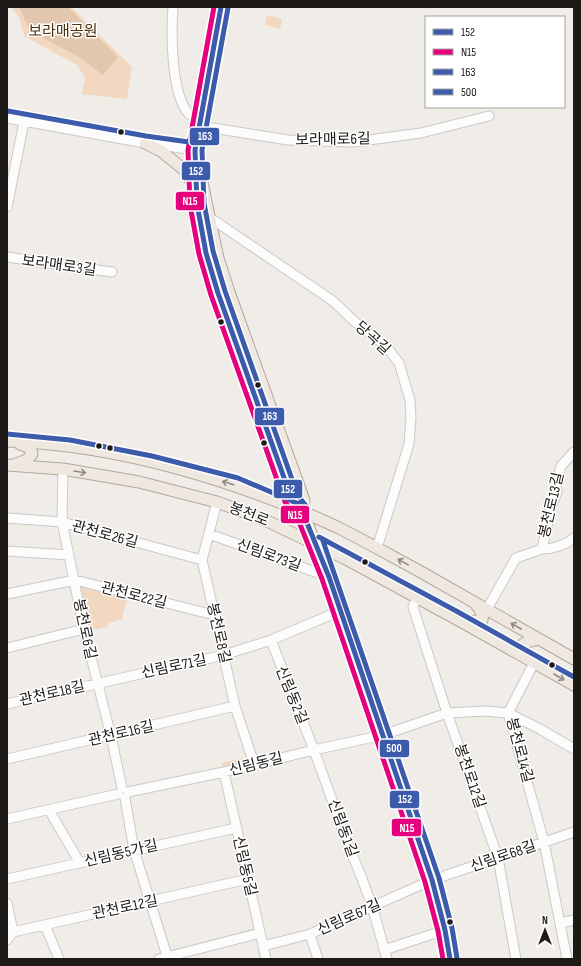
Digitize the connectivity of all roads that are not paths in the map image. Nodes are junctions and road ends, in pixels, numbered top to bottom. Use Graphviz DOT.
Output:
graph roads {
  1 [pos="173,7"];
  2 [pos="221,7"];
  3 [pos="489,116"];
  4 [pos="7,118"];
  5 [pos="200,121"];
  6 [pos="24,122"];
  7 [pos="145,144"];
  8 [pos="196,150"];
  9 [pos="196,194"];
  10 [pos="7,207"];
  11 [pos="209,217"];
  12 [pos="7,257"];
  13 [pos="112,272"];
  14 [pos="9,441"];
  15 [pos="574,452"];
  16 [pos="10,465"];
  17 [pos="63,469"];
  18 [pos="217,502"];
  19 [pos="303,513"];
  20 [pos="7,518"];
  21 [pos="62,522"];
  22 [pos="209,534"];
  23 [pos="574,538"];
  24 [pos="316,544"];
  25 [pos="377,548"];
  26 [pos="542,549"];
  27 [pos="7,550"];
  28 [pos="68,555"];
  29 [pos="202,560"];
  30 [pos="329,577"];
  31 [pos="75,580"];
  32 [pos="7,594"];
  33 [pos="417,597"];
  34 [pos="475,603"];
  35 [pos="487,609"];
  36 [pos="340,611"];
  37 [pos="214,615"];
  38 [pos="462,622"];
  39 [pos="84,630"];
  40 [pos="538,639"];
  41 [pos="271,640"];
  42 [pos="7,648"];
  43 [pos="224,655"];
  44 [pos="574,659"];
  45 [pos="532,661"];
  46 [pos="98,682"];
  47 [pos="574,685"];
  48 [pos="7,704"];
  49 [pos="235,706"];
  50 [pos="447,713"];
  51 [pos="508,713"];
  52 [pos="383,735"];
  53 [pos="111,736"];
  54 [pos="574,749"];
  55 [pos="314,750"];
  56 [pos="7,759"];
  57 [pos="254,764"];
  58 [pos="224,772"];
  59 [pos="123,793"];
  60 [pos="49,810"];
  61 [pos="7,819"];
  62 [pos="236,828"];
  63 [pos="574,832"];
  64 [pos="544,842"];
  65 [pos="134,850"];
  66 [pos="498,858"];
  67 [pos="80,862"];
  68 [pos="7,879"];
  69 [pos="248,879"];
  70 [pos="432,880"];
  71 [pos="150,902"];
  72 [pos="7,903"];
  73 [pos="372,906"];
  74 [pos="574,920"];
  75 [pos="560,923"];
  76 [pos="45,925"];
  77 [pos="446,930"];
  78 [pos="13,932"];
  79 [pos="260,933"];
  80 [pos="310,934"];
  81 [pos="7,940"];
  82 [pos="263,946"];
  83 [pos="386,955"];
  84 [pos="165,958"];
  85 [pos="59,959"];
  86 [pos="266,959"];
  87 [pos="318,959"];
  88 [pos="450,959"];
  89 [pos="516,959"];
  90 [pos="567,959"];
  1 -- 5 [label="street, 보라매로6길"];
  2 -- 5 [label="main road"];
  3 -- 5 [label="street, 보라매로6길"];
  4 -- 6 [label="street"];
  5 -- 8 [label="main road"];
  6 -- 7 [label="street"];
  6 -- 10 [label="street"];
  7 -- 8 [label="street"];
  7 -- 9 [label="main road"];
  8 -- 9 [label="main road"];
  8 -- 11 [label="main road"];
  9 -- 19 [label="main road"];
  11 -- 19 [label="main road"];
  11 -- 25 [label="street, 당곡길"];
  12 -- 13 [label="street, 보라매로3길"];
  14 -- 16 [label="main road"];
  19 -- 14 [label="main road, 봉천로, one-way"];
  15 -- 26 [label="street, 봉천로13길"];
  16 -- 17 [label="main road, 봉천로"];
  17 -- 18 [label="main road, 봉천로, one-way"];
  17 -- 21 [label="street, 봉천로6길"];
  18 -- 22 [label="street, 봉천로8길"];
  18 -- 24 [label="main road, 봉천로"];
  19 -- 24 [label="main road"];
  19 -- 25 [label="main road, 봉천로"];
  20 -- 21 [label="street, 관천로26길"];
  21 -- 28 [label="street, 봉천로6길"];
  21 -- 29 [label="street, 관천로26길"];
  22 -- 29 [label="street, 봉천로8길"];
  22 -- 30 [label="street, 신림로73길"];
  23 -- 26 [label="street"];
  24 -- 30 [label="main road"];
  24 -- 33 [label="main road, 봉천로"];
  34 -- 25 [label="main road, 봉천로, one-way"];
  26 -- 35 [label="street, 봉천로13길"];
  27 -- 28 [label="street"];
  28 -- 31 [label="street, 봉천로6길"];
  29 -- 37 [label="street, 봉천로8길"];
  30 -- 36 [label="main road"];
  31 -- 32 [label="street, 관천로22길"];
  31 -- 37 [label="street, 관천로22길"];
  31 -- 39 [label="street, 봉천로6길"];
  33 -- 38 [label="main road, 봉천로"];
  33 -- 50 [label="street, 봉천로12길"];
  34 -- 35 [label="main road, 봉천로"];
  34 -- 38 [label="main road"];
  40 -- 35 [label="main road, 봉천로, one-way"];
  36 -- 41 [label="street, 신림로71길"];
  36 -- 52 [label="main road"];
  37 -- 43 [label="street, 봉천로8길"];
  38 -- 45 [label="main road, 봉천로"];
  39 -- 42 [label="street"];
  39 -- 46 [label="street, 봉천로6길"];
  40 -- 44 [label="main road, 봉천로"];
  40 -- 45 [label="main road"];
  41 -- 43 [label="street, 신림로71길"];
  41 -- 55 [label="street, 신림동2길"];
  43 -- 46 [label="street, 신림로71길"];
  43 -- 49 [label="street, 봉천로8길"];
  45 -- 47 [label="main road, 봉천로, one-way"];
  45 -- 51 [label="street, 봉천로14길"];
  46 -- 48 [label="street, 관천로18길"];
  46 -- 53 [label="street, 봉천로6길"];
  49 -- 53 [label="street, 관천로16길"];
  49 -- 57 [label="street, 봉천로8길"];
  50 -- 51 [label="street, 신림동길"];
  50 -- 52 [label="street, 신림동길"];
  50 -- 66 [label="street, 봉천로12길"];
  51 -- 54 [label="street"];
  51 -- 64 [label="street, 봉천로14길"];
  52 -- 55 [label="street, 신림동길"];
  52 -- 70 [label="main road"];
  53 -- 56 [label="street, 관천로16길"];
  53 -- 59 [label="street, 봉천로6길"];
  55 -- 57 [label="street, 신림동길"];
  55 -- 73 [label="street, 신림동1길"];
  57 -- 58 [label="street, 신림동길"];
  58 -- 59 [label="street, 신림동길"];
  58 -- 62 [label="street, 신림동5길"];
  59 -- 60 [label="street, 신림동길"];
  59 -- 65 [label="street, 봉천로6길"];
  60 -- 61 [label="street, 신림동길"];
  60 -- 67 [label="street"];
  62 -- 65 [label="street, 신림동5가길"];
  62 -- 69 [label="street, 신림동5길"];
  63 -- 64 [label="street, 신림로68길"];
  64 -- 66 [label="street, 신림로68길"];
  64 -- 75 [label="street, 봉천로14길"];
  65 -- 67 [label="street, 신림동5가길"];
  65 -- 71 [label="street, 봉천로6길"];
  66 -- 70 [label="street, 신림로68길"];
  66 -- 89 [label="street, 봉천로12길"];
  67 -- 68 [label="street, 신림동5가길"];
  69 -- 71 [label="street, 관천로12길"];
  69 -- 79 [label="street, 신림동5길"];
  70 -- 73 [label="street, 신림로67길"];
  70 -- 77 [label="main road"];
  71 -- 76 [label="street, 관천로12길"];
  71 -- 84 [label="street, 봉천로6길"];
  72 -- 78 [label="street"];
  73 -- 80 [label="street, 신림로67길"];
  73 -- 83 [label="street, 신림동1길"];
  74 -- 75 [label="street"];
  75 -- 90 [label="street, 봉천로14길"];
  76 -- 78 [label="street, 관천로12길"];
  76 -- 85 [label="street"];
  77 -- 83 [label="street"];
  77 -- 88 [label="main road"];
  78 -- 81 [label="street"];
  79 -- 82 [label="street, 신림동5길"];
  79 -- 84 [label="street"];
  80 -- 82 [label="street, 신림로67길"];
  80 -- 87 [label="street"];
  82 -- 86 [label="street, 신림동5길"];
}
